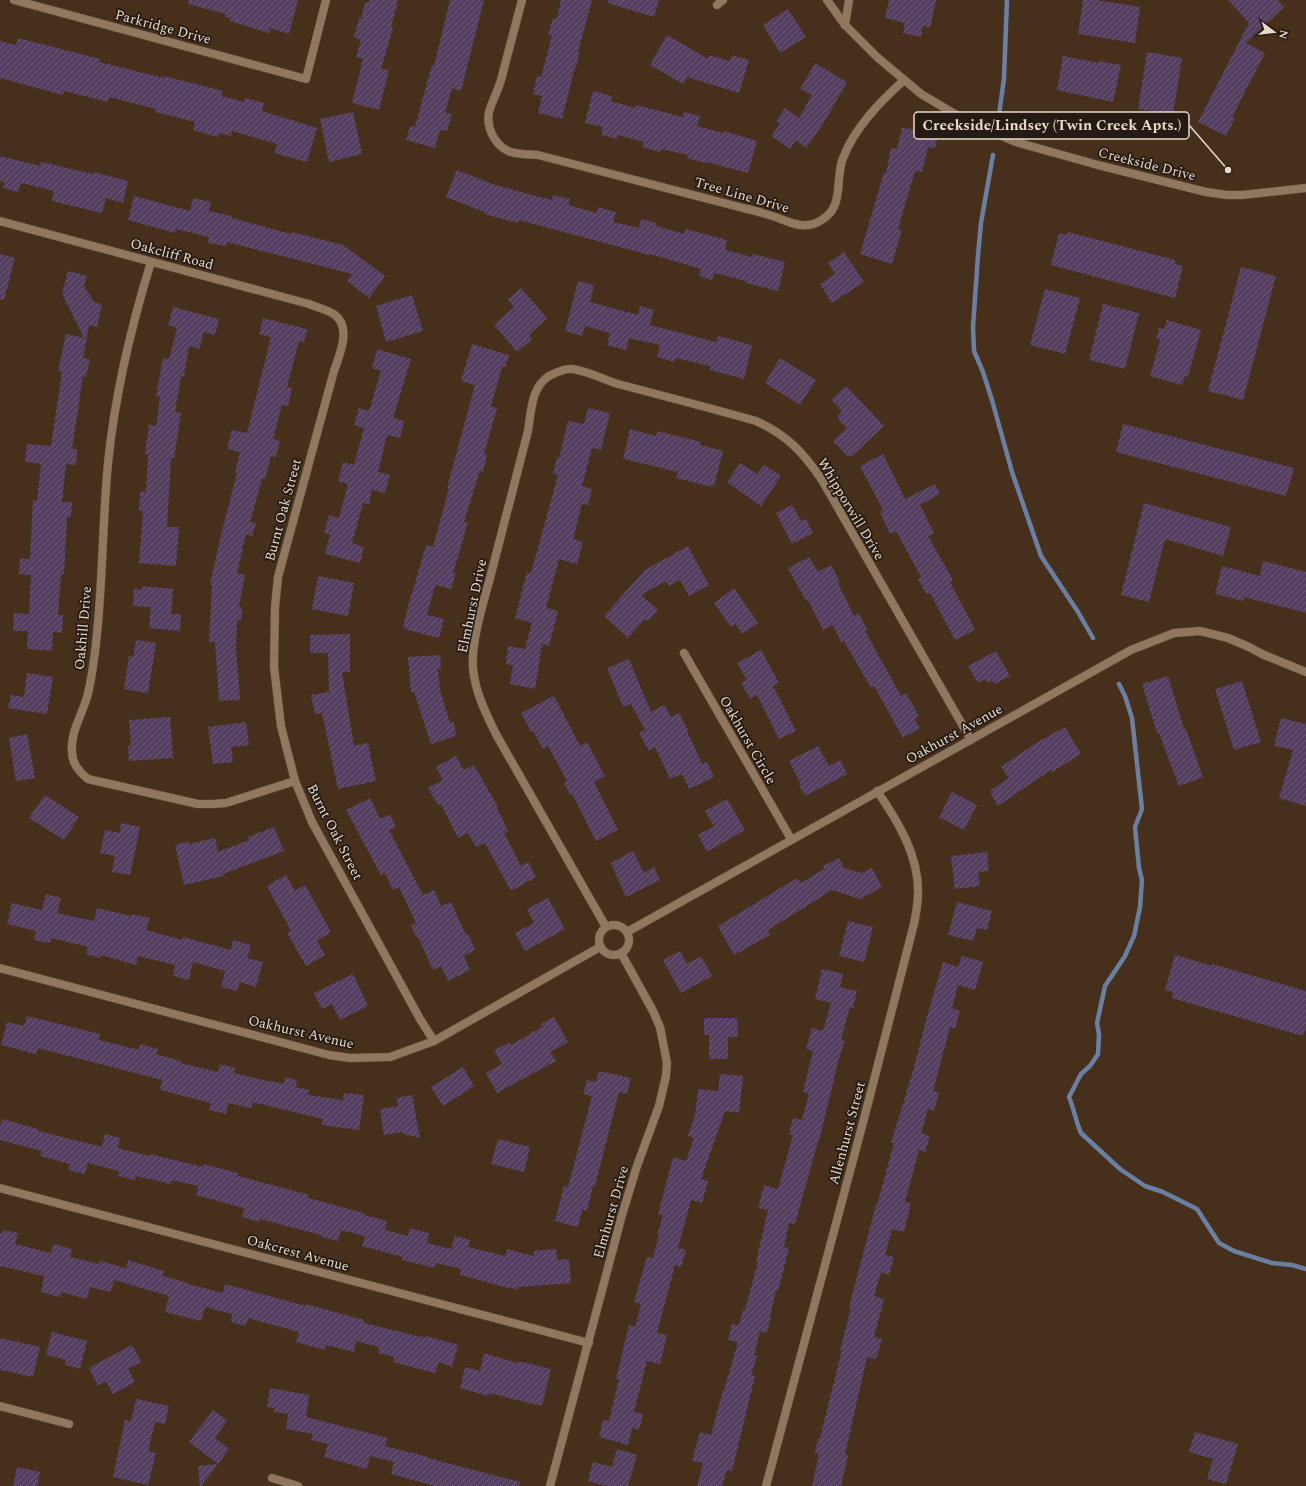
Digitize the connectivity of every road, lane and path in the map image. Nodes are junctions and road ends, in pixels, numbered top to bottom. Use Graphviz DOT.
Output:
graph roads {
  1 [pos="14,0"];
  2 [pos="326,0"];
  3 [pos="522,0"];
  4 [pos="827,0"];
  5 [pos="849,0"];
  6 [pos="845,25"];
  7 [pos="904,80"];
  8 [pos="1306,188"];
  9 [pos="0,221"];
  10 [pos="151,262"];
  11 [pos="335,315"];
  12 [pos="541,383"];
  13 [pos="684,653"];
  14 [pos="1306,672"];
  15 [pos="971,740"];
  16 [pos="294,781"];
  17 [pos="878,791"];
  18 [pos="791,839"];
  19 [pos="606,927"];
  20 [pos="627,932"];
  21 [pos="600,947"];
  22 [pos="621,953"];
  23 [pos="0,968"];
  24 [pos="434,1041"];
  25 [pos="0,1188"];
  26 [pos="589,1343"];
  27 [pos="0,1406"];
  28 [pos="69,1424"];
  29 [pos="272,1478"];
  30 [pos="298,1486"];
  31 [pos="550,1486"];
  32 [pos="766,1486"];
  1 -- 2 [label="street, Parkridge Drive"];
  3 -- 7 [label="street, Tree Line Drive"];
  4 -- 6 [label="street, Creekside Drive"];
  5 -- 6 [label="street"];
  6 -- 7 [label="street, Creekside Drive"];
  7 -- 8 [label="street, Creekside Drive"];
  9 -- 10 [label="street, Oakcliff Road"];
  10 -- 11 [label="street, Oakcliff Road"];
  10 -- 16 [label="street, Oakhill Drive"];
  11 -- 16 [label="street, Burnt Oak Street"];
  12 -- 15 [label="street, Whipporwill Drive"];
  12 -- 19 [label="street, Elmhurst Drive"];
  13 -- 18 [label="street, Oakhurst Circle"];
  14 -- 15 [label="street, Oakhurst Avenue"];
  15 -- 17 [label="street, Oakhurst Avenue"];
  16 -- 24 [label="street, Burnt Oak Street"];
  17 -- 18 [label="street, Oakhurst Avenue"];
  17 -- 32 [label="street, Allenhurst Street"];
  18 -- 20 [label="street, Oakhurst Avenue"];
  19 -- 20 [label="street"];
  19 -- 21 [label="street"];
  20 -- 22 [label="street"];
  21 -- 22 [label="street"];
  21 -- 24 [label="street, Oakhurst Avenue"];
  22 -- 26 [label="street, Elmhurst Drive"];
  23 -- 24 [label="street, Oakhurst Avenue"];
  25 -- 26 [label="street, Oakcrest Avenue"];
  26 -- 31 [label="street, Elmhurst Drive"];
  27 -- 28 [label="street"];
  29 -- 30 [label="street"];
}
